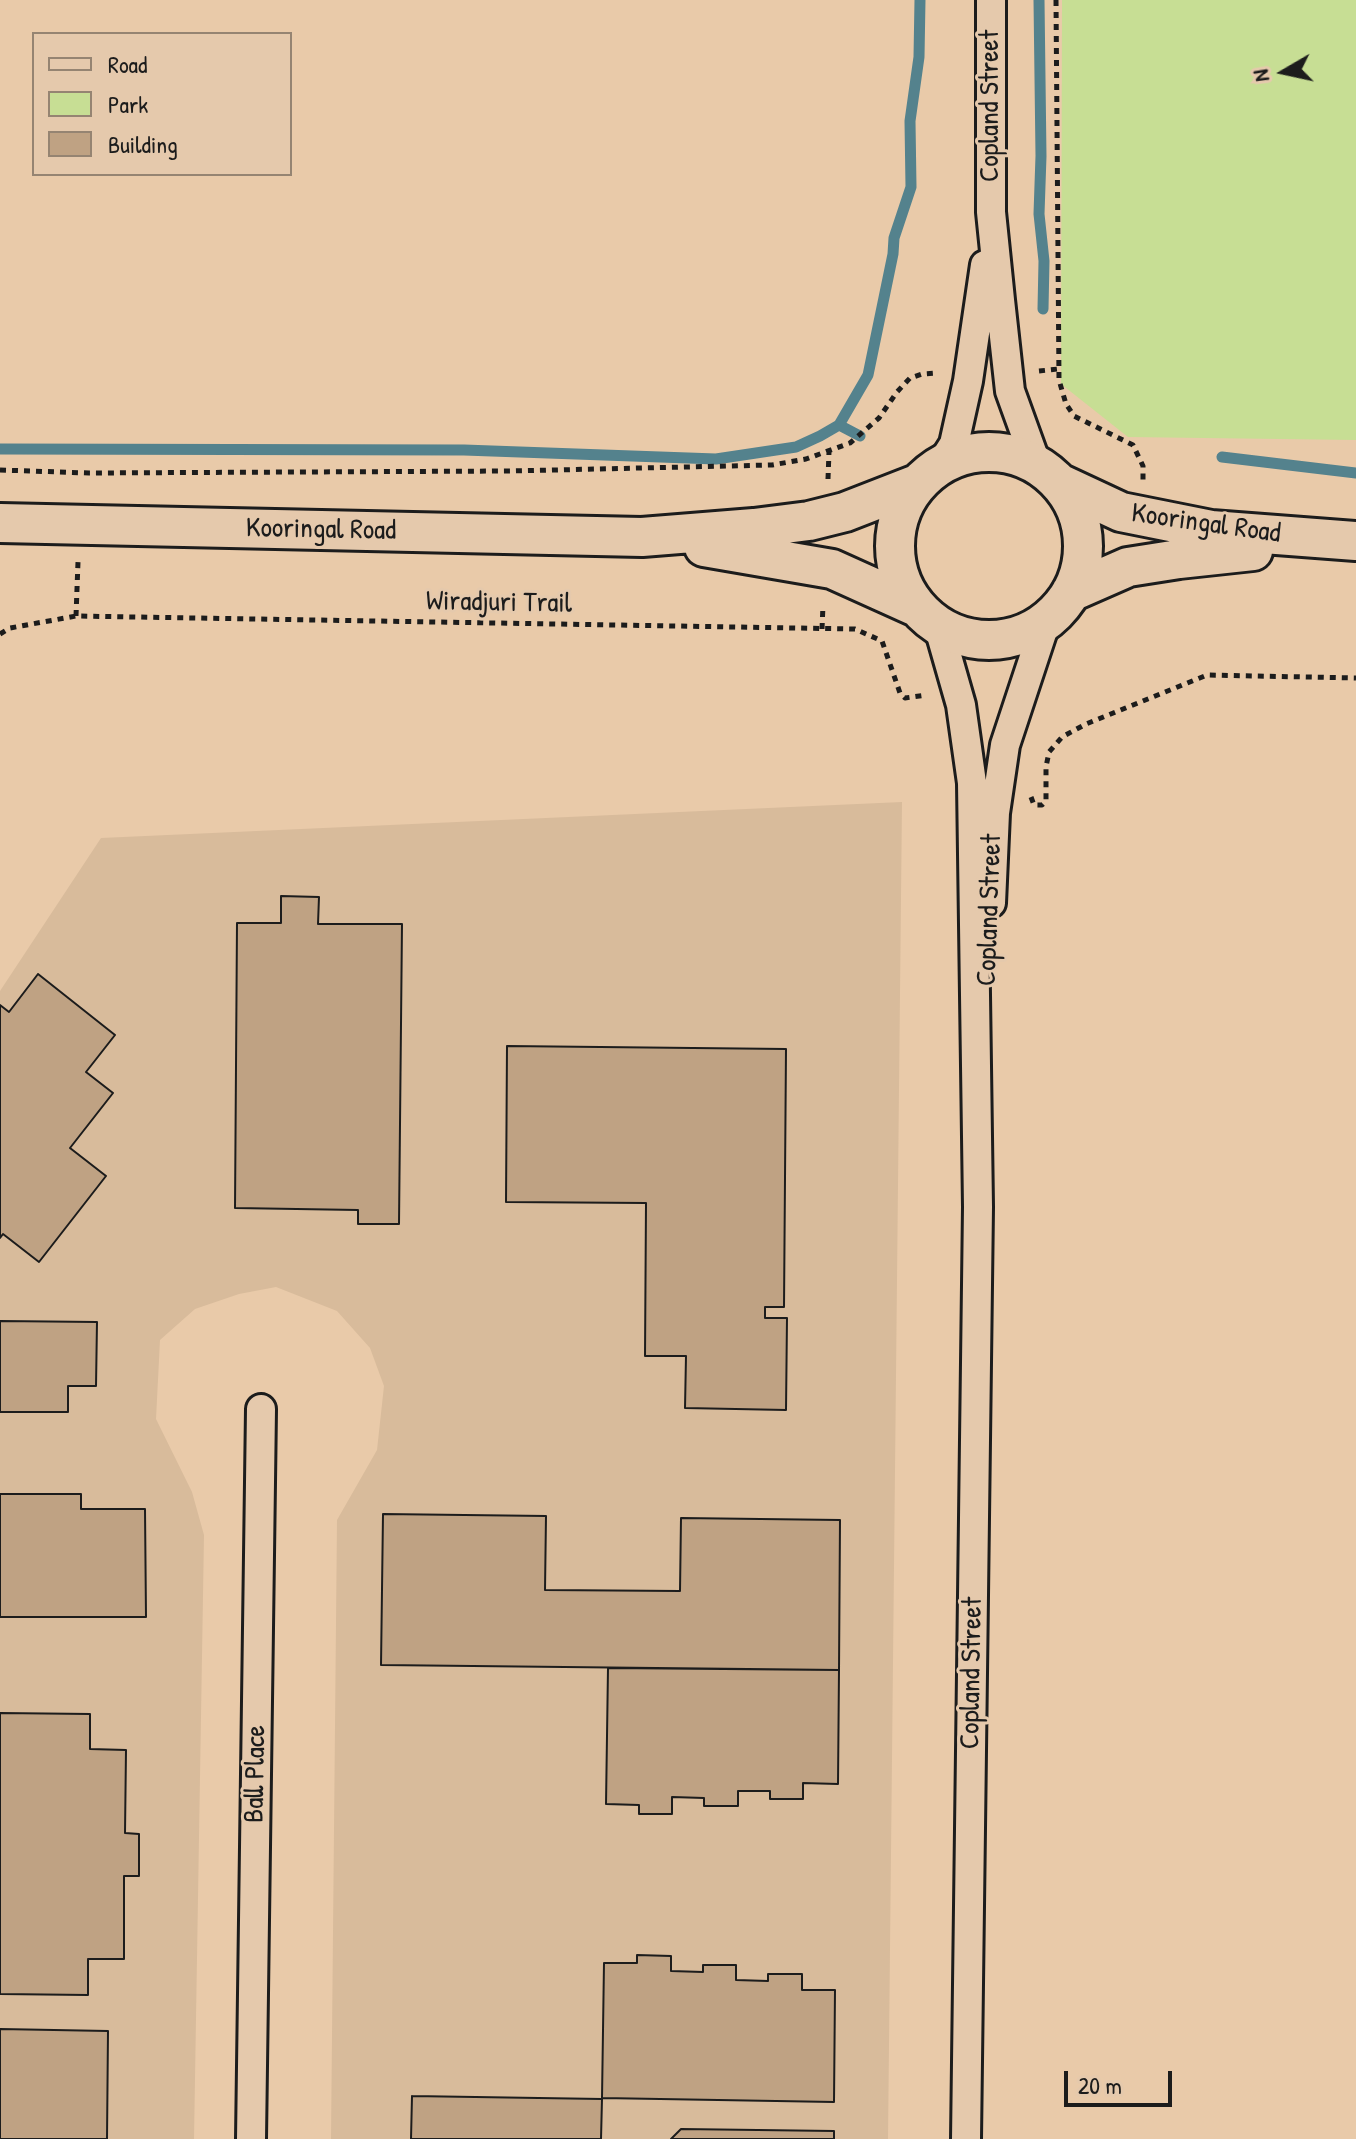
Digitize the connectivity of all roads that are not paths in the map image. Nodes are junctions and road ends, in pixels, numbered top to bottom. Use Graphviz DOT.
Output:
graph roads {
  1 [pos="991,0"];
  2 [pos="991,212"];
  3 [pos="929,474"];
  4 [pos="1048,474"];
  5 [pos="0,523"];
  6 [pos="642,537"];
  7 [pos="1356,541"];
  8 [pos="1356,548"];
  9 [pos="1071,592"];
  10 [pos="926,617"];
  11 [pos="1046,621"];
  12 [pos="978,1207"];
  13 [pos="261,1409"];
  14 [pos="251,2139"];
  15 [pos="966,2139"];
  1 -- 2 [label="street, Copland Street"];
  2 -- 3 [label="street, Copland Street"];
  2 -- 4 [label="street, Copland Street"];
  3 -- 4 [label="main road"];
  3 -- 6 [label="main road, Kooringal Road"];
  3 -- 10 [label="main road"];
  4 -- 7 [label="main road, Kooringal Road"];
  4 -- 9 [label="main road"];
  5 -- 6 [label="main road, Kooringal Road"];
  6 -- 10 [label="main road, Kooringal Road"];
  8 -- 9 [label="main road, Kooringal Road"];
  9 -- 11 [label="main road"];
  10 -- 11 [label="main road"];
  10 -- 12 [label="street, Copland Street"];
  11 -- 12 [label="street, Copland Street"];
  12 -- 15 [label="street, Copland Street"];
  13 -- 14 [label="street, Ball Place"];
}
